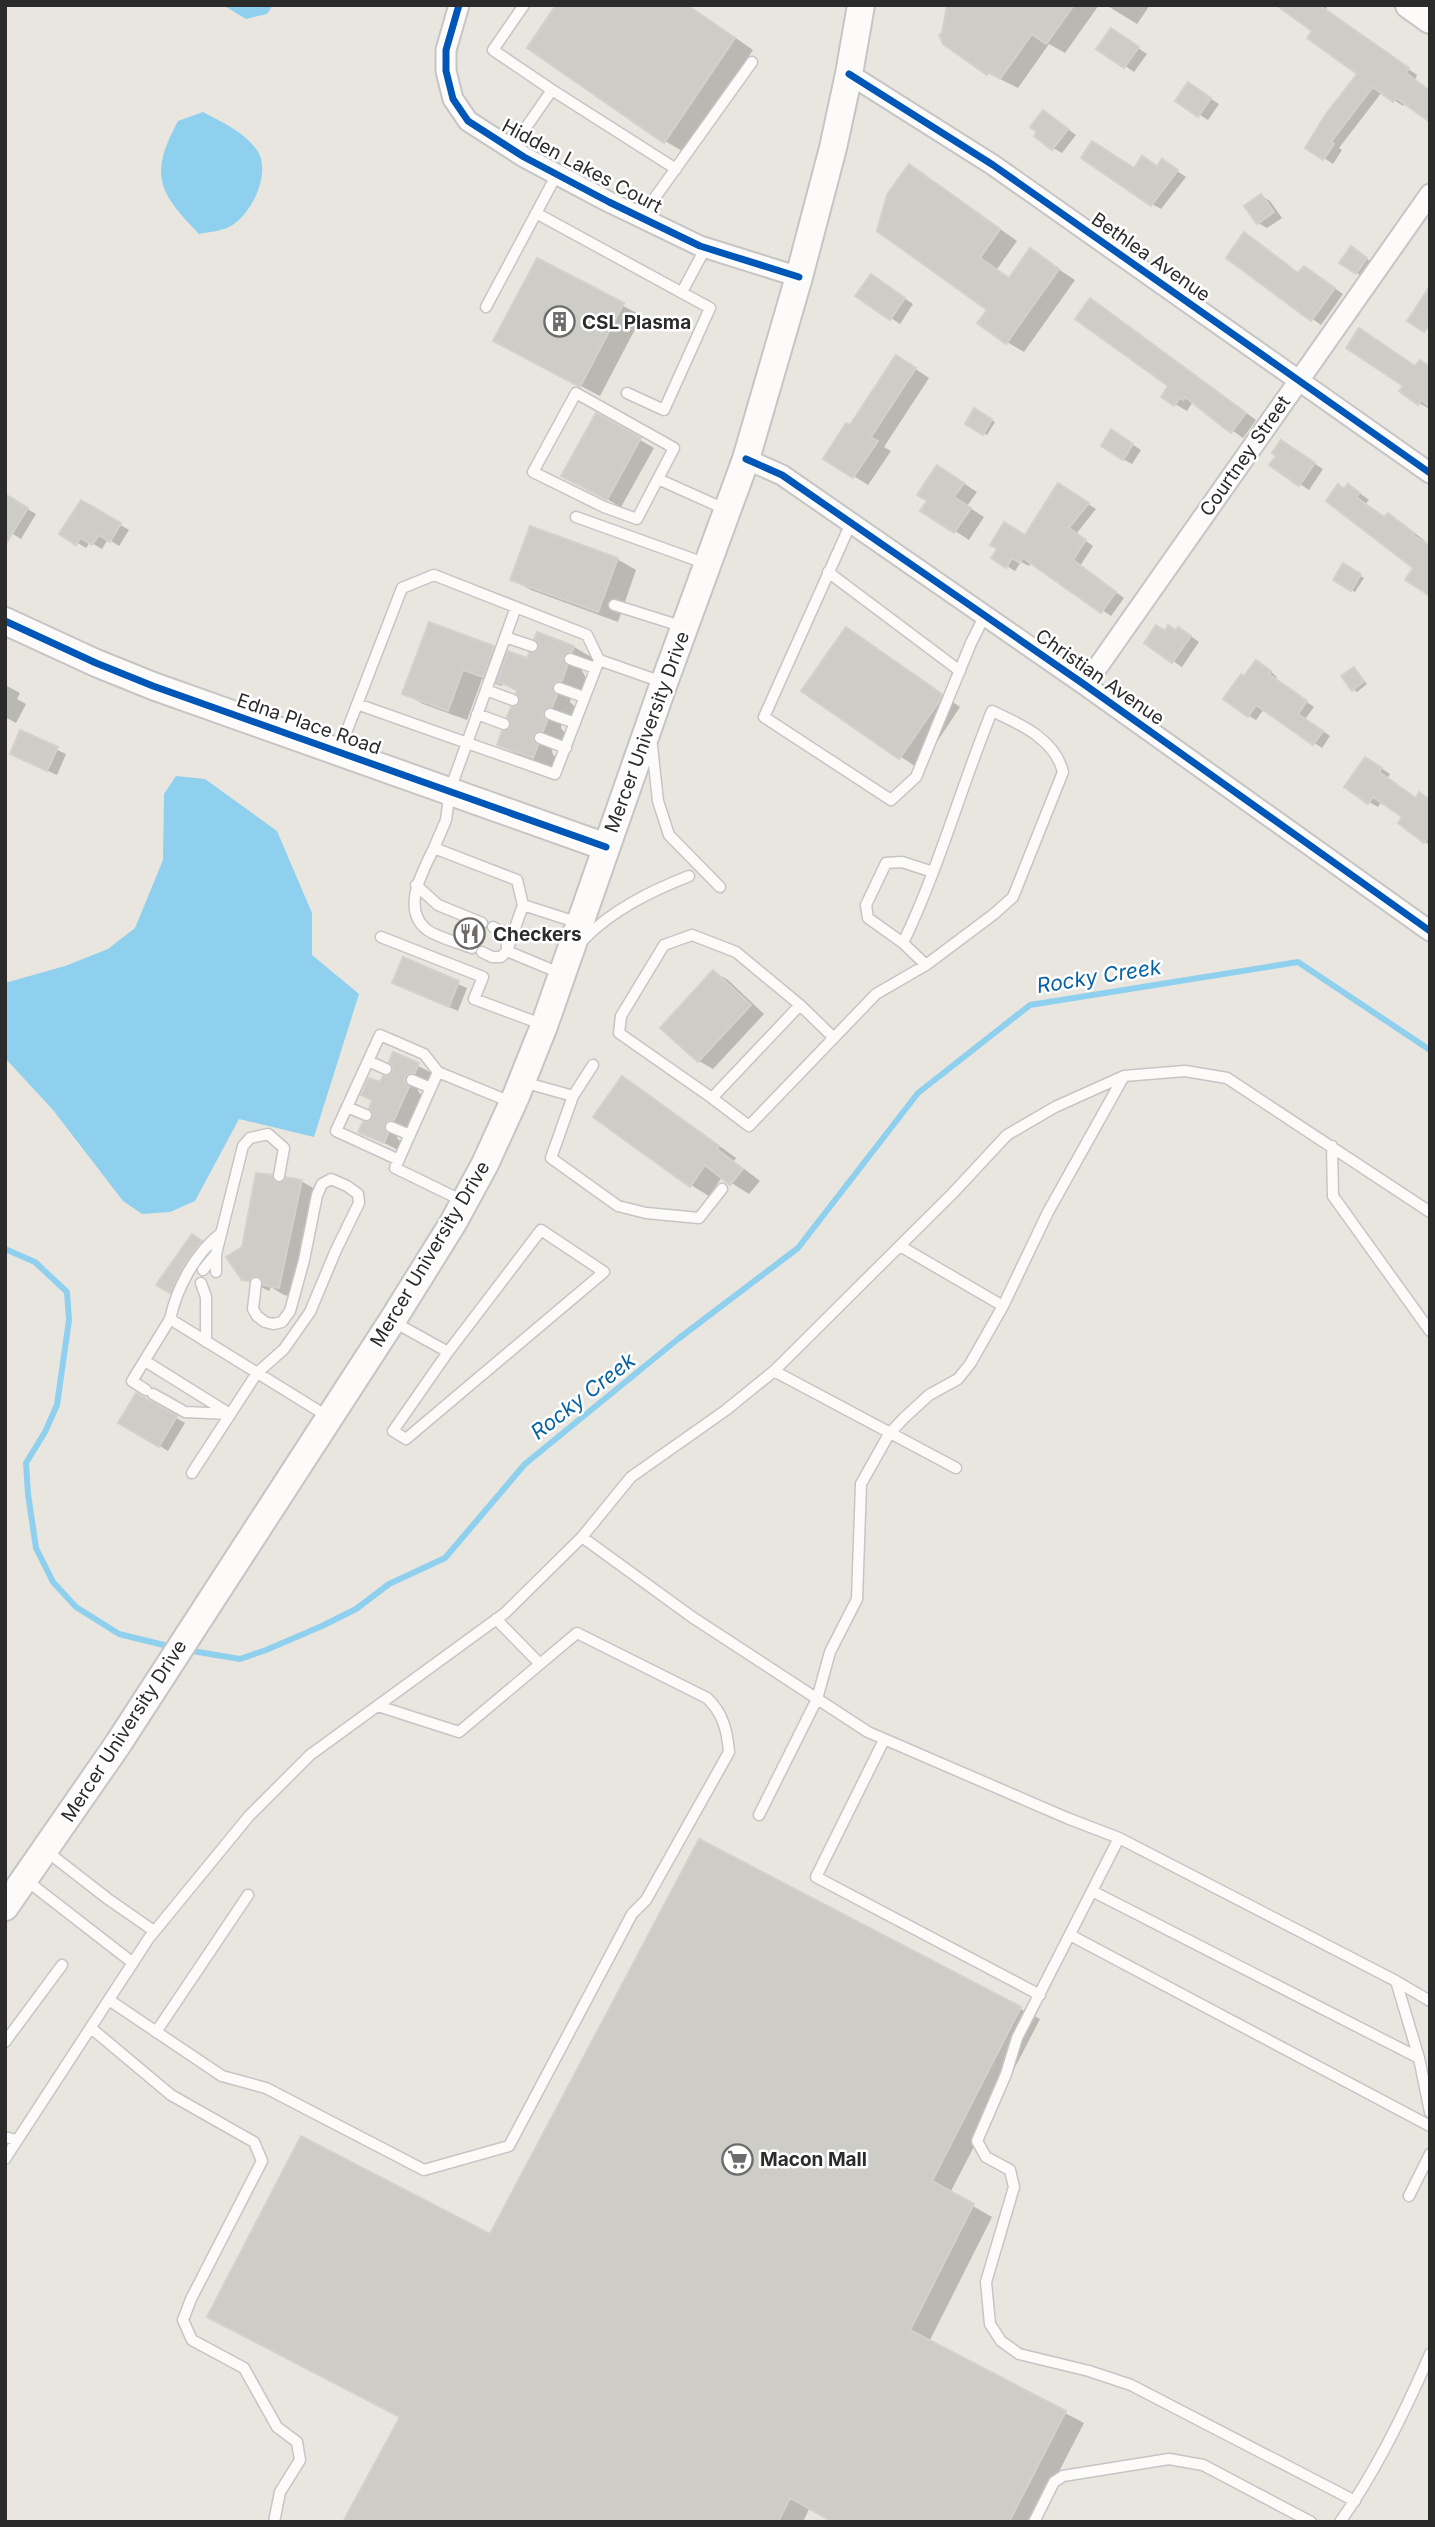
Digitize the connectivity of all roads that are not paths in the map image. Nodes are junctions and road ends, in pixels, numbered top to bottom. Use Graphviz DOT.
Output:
graph roads {
  1 [pos="459,5"];
  2 [pos="524,5"];
  3 [pos="861,5"];
  4 [pos="1409,5"];
  5 [pos="1430,20"];
  6 [pos="752,62"];
  7 [pos="849,74"];
  8 [pos="552,90"];
  9 [pos="511,149"];
  10 [pos="676,169"];
  11 [pos="557,174"];
  12 [pos="1430,194"];
  13 [pos="536,213"];
  14 [pos="641,217"];
  15 [pos="706,247"];
  16 [pos="799,277"];
  17 [pos="682,292"];
  18 [pos="486,307"];
  19 [pos="1298,380"];
  20 [pos="627,393"];
  21 [pos="746,459"];
  22 [pos="1430,473"];
  23 [pos="658,479"];
  24 [pos="727,510"];
  25 [pos="576,517"];
  26 [pos="851,523"];
  27 [pos="707,564"];
  28 [pos="828,572"];
  29 [pos="614,605"];
  30 [pos="516,607"];
  31 [pos="985,615"];
  32 [pos="5,621"];
  33 [pos="684,627"];
  34 [pos="505,637"];
  35 [pos="532,646"];
  36 [pos="570,659"];
  37 [pos="597,664"];
  38 [pos="960,670"];
  39 [pos="664,683"];
  40 [pos="1085,685"];
  41 [pos="559,688"];
  42 [pos="486,690"];
  43 [pos="584,697"];
  44 [pos="513,700"];
  45 [pos="356,704"];
  46 [pos="550,714"];
  47 [pos="477,715"];
  48 [pos="651,720"];
  49 [pos="575,723"];
  50 [pos="504,724"];
  51 [pos="540,738"];
  52 [pos="467,743"];
  53 [pos="566,748"];
  54 [pos="338,751"];
  55 [pos="450,790"];
  56 [pos="606,847"];
  57 [pos="434,848"];
  58 [pos="933,872"];
  59 [pos="689,876"];
  60 [pos="416,885"];
  61 [pos="720,887"];
  62 [pos="523,905"];
  63 [pos="482,923"];
  64 [pos="580,923"];
  65 [pos="492,927"];
  66 [pos="1430,931"];
  67 [pos="381,937"];
  68 [pos="903,943"];
  69 [pos="507,951"];
  70 [pos="565,965"];
  71 [pos="926,965"];
  72 [pos="800,1005"];
  73 [pos="544,1026"];
  74 [pos="834,1038"];
  75 [pos="368,1061"];
  76 [pos="593,1065"];
  77 [pos="386,1069"];
  78 [pos="438,1072"];
  79 [pos="1124,1076"];
  80 [pos="412,1080"];
  81 [pos="431,1088"];
  82 [pos="518,1092"];
  83 [pos="573,1096"];
  84 [pos="712,1098"];
  85 [pos="347,1107"];
  86 [pos="366,1115"];
  87 [pos="391,1127"];
  88 [pos="410,1135"];
  89 [pos="1332,1146"];
  90 [pos="399,1160"];
  91 [pos="279,1176"];
  92 [pos="722,1189"];
  93 [pos="464,1202"];
  94 [pos="1430,1212"];
  95 [pos="221,1233"];
  96 [pos="900,1246"];
  97 [pos="216,1254"];
  98 [pos="203,1270"];
  99 [pos="216,1272"];
  100 [pos="201,1283"];
  101 [pos="256,1283"];
  102 [pos="213,1286"];
  103 [pos="206,1297"];
  104 [pos="1003,1306"];
  105 [pos="170,1319"];
  106 [pos="392,1321"];
  107 [pos="1430,1331"];
  108 [pos="206,1342"];
  109 [pos="448,1352"];
  110 [pos="145,1361"];
  111 [pos="774,1371"];
  112 [pos="257,1373"];
  113 [pos="230,1414"];
  114 [pos="330,1418"];
  115 [pos="889,1434"];
  116 [pos="956,1468"];
  117 [pos="192,1473"];
  118 [pos="582,1537"];
  119 [pos="496,1619"];
  120 [pos="540,1664"];
  121 [pos="817,1699"];
  122 [pos="378,1706"];
  123 [pos="884,1740"];
  124 [pos="759,1815"];
  125 [pos="1119,1838"];
  126 [pos="45,1849"];
  127 [pos="25,1880"];
  128 [pos="1092,1891"];
  129 [pos="248,1895"];
  130 [pos="5,1907"];
  131 [pos="155,1931"];
  132 [pos="1070,1935"];
  133 [pos="133,1963"];
  134 [pos="62,1965"];
  135 [pos="1396,1981"];
  136 [pos="1040,1994"];
  137 [pos="109,2000"];
  138 [pos="1430,2001"];
  139 [pos="91,2028"];
  140 [pos="156,2032"];
  141 [pos="5,2042"];
  142 [pos="1419,2058"];
  143 [pos="1430,2112"];
  144 [pos="1430,2126"];
  145 [pos="5,2137"];
  146 [pos="16,2140"];
  147 [pos="1430,2154"];
  148 [pos="5,2160"];
  149 [pos="1409,2196"];
  150 [pos="1430,2354"];
  151 [pos="1426,2371"];
  152 [pos="1355,2501"];
  153 [pos="274,2522"];
  154 [pos="1034,2522"];
  155 [pos="1311,2522"];
  156 [pos="1340,2522"];
  1 -- 9 [label="street, Hidden Lakes Court"];
  2 -- 8 [label="lane"];
  3 -- 7 [label="main road, Mercer University Drive"];
  4 -- 5 [label="main road"];
  6 -- 10 [label="lane"];
  7 -- 16 [label="main road, Mercer University Drive"];
  7 -- 19 [label="street, Bethlea Avenue"];
  8 -- 9 [label="lane"];
  8 -- 10 [label="lane"];
  9 -- 11 [label="street, Hidden Lakes Court"];
  10 -- 14 [label="lane"];
  11 -- 13 [label="lane"];
  11 -- 14 [label="street, Hidden Lakes Court"];
  12 -- 19 [label="street, Courtney Street"];
  13 -- 17 [label="lane"];
  13 -- 18 [label="lane"];
  14 -- 15 [label="street, Hidden Lakes Court"];
  15 -- 16 [label="street, Hidden Lakes Court"];
  15 -- 17 [label="lane"];
  16 -- 21 [label="main road, Mercer University Drive"];
  17 -- 20 [label="lane"];
  19 -- 22 [label="street, Bethlea Avenue"];
  19 -- 40 [label="street, Courtney Street"];
  21 -- 24 [label="main road, Mercer University Drive"];
  21 -- 26 [label="street, Christian Avenue"];
  23 -- 23 [label="lane"];
  23 -- 24 [label="lane"];
  24 -- 27 [label="main road, Mercer University Drive"];
  25 -- 27 [label="lane"];
  26 -- 28 [label="lane"];
  26 -- 31 [label="street, Christian Avenue"];
  27 -- 33 [label="main road, Mercer University Drive"];
  28 -- 38 [label="lane"];
  28 -- 38 [label="lane"];
  29 -- 33 [label="lane"];
  30 -- 34 [label="lane"];
  30 -- 37 [label="lane"];
  30 -- 45 [label="lane"];
  31 -- 38 [label="lane"];
  31 -- 40 [label="street, Christian Avenue"];
  32 -- 54 [label="main road, Edna Place Road"];
  33 -- 39 [label="main road, Mercer University Drive"];
  34 -- 35 [label="lane"];
  34 -- 42 [label="lane"];
  36 -- 37 [label="lane"];
  37 -- 39 [label="lane"];
  37 -- 43 [label="lane"];
  39 -- 48 [label="main road, Mercer University Drive"];
  40 -- 66 [label="street, Christian Avenue"];
  41 -- 43 [label="lane"];
  42 -- 44 [label="lane"];
  42 -- 47 [label="lane"];
  43 -- 49 [label="lane"];
  45 -- 52 [label="lane"];
  45 -- 54 [label="lane"];
  46 -- 49 [label="lane"];
  47 -- 50 [label="lane"];
  47 -- 52 [label="lane"];
  48 -- 56 [label="main road, Mercer University Drive"];
  48 -- 61 [label="lane"];
  49 -- 53 [label="lane"];
  51 -- 53 [label="lane"];
  52 -- 53 [label="lane"];
  52 -- 55 [label="lane"];
  54 -- 55 [label="main road, Edna Place Road"];
  55 -- 56 [label="main road, Edna Place Road"];
  55 -- 57 [label="lane"];
  56 -- 64 [label="main road, Mercer University Drive"];
  57 -- 60 [label="lane"];
  57 -- 62 [label="lane"];
  58 -- 68 [label="lane"];
  58 -- 68 [label="lane"];
  58 -- 71 [label="lane"];
  59 -- 70 [label="lane"];
  60 -- 63 [label="lane"];
  60 -- 69 [label="lane"];
  62 -- 64 [label="lane"];
  62 -- 69 [label="lane"];
  64 -- 70 [label="main road, Mercer University Drive"];
  65 -- 69 [label="lane"];
  67 -- 73 [label="lane"];
  68 -- 71 [label="lane"];
  69 -- 70 [label="lane"];
  70 -- 73 [label="main road, Mercer University Drive"];
  71 -- 74 [label="lane"];
  72 -- 74 [label="lane"];
  72 -- 84 [label="lane"];
  72 -- 84 [label="lane"];
  73 -- 82 [label="main road, Mercer University Drive"];
  74 -- 84 [label="lane"];
  75 -- 77 [label="lane"];
  75 -- 78 [label="lane"];
  75 -- 85 [label="lane"];
  76 -- 83 [label="lane"];
  78 -- 81 [label="lane"];
  78 -- 82 [label="lane"];
  79 -- 89 [label="lane"];
  79 -- 96 [label="lane"];
  79 -- 104 [label="lane"];
  80 -- 81 [label="lane"];
  81 -- 88 [label="lane"];
  82 -- 83 [label="lane"];
  82 -- 93 [label="main road, Mercer University Drive"];
  83 -- 92 [label="lane"];
  85 -- 86 [label="lane"];
  85 -- 90 [label="lane"];
  87 -- 88 [label="lane"];
  88 -- 90 [label="lane"];
  89 -- 94 [label="lane"];
  89 -- 107 [label="lane"];
  90 -- 93 [label="lane"];
  91 -- 95 [label="lane"];
  93 -- 106 [label="main road, Mercer University Drive"];
  95 -- 97 [label="lane"];
  95 -- 105 [label="lane"];
  96 -- 104 [label="lane"];
  96 -- 111 [label="lane"];
  97 -- 98 [label="lane"];
  97 -- 99 [label="lane"];
  100 -- 103 [label="lane"];
  101 -- 112 [label="lane"];
  102 -- 103 [label="lane"];
  103 -- 108 [label="lane"];
  104 -- 115 [label="lane"];
  105 -- 108 [label="lane"];
  105 -- 110 [label="lane"];
  106 -- 109 [label="lane"];
  106 -- 114 [label="main road, Mercer University Drive"];
  108 -- 112 [label="lane"];
  109 -- 109 [label="lane"];
  110 -- 113 [label="lane"];
  110 -- 113 [label="lane"];
  111 -- 115 [label="lane"];
  111 -- 118 [label="lane"];
  112 -- 113 [label="lane"];
  112 -- 114 [label="lane"];
  113 -- 117 [label="lane"];
  114 -- 126 [label="main road, Mercer University Drive"];
  115 -- 116 [label="lane"];
  115 -- 121 [label="lane"];
  118 -- 119 [label="lane"];
  118 -- 121 [label="lane"];
  119 -- 120 [label="lane"];
  119 -- 122 [label="lane"];
  120 -- 122 [label="lane"];
  120 -- 140 [label="lane"];
  121 -- 123 [label="lane"];
  121 -- 124 [label="lane"];
  122 -- 131 [label="lane"];
  123 -- 125 [label="lane"];
  123 -- 136 [label="lane"];
  125 -- 128 [label="lane"];
  125 -- 135 [label="lane"];
  126 -- 127 [label="main road, Mercer University Drive"];
  126 -- 131 [label="lane"];
  127 -- 130 [label="main road, Mercer University Drive"];
  127 -- 133 [label="lane"];
  128 -- 132 [label="lane"];
  128 -- 142 [label="lane"];
  129 -- 140 [label="lane"];
  131 -- 133 [label="lane"];
  132 -- 136 [label="lane"];
  132 -- 144 [label="lane"];
  133 -- 137 [label="lane"];
  134 -- 141 [label="lane"];
  135 -- 138 [label="lane"];
  135 -- 142 [label="lane"];
  136 -- 152 [label="lane"];
  137 -- 139 [label="lane"];
  137 -- 140 [label="lane"];
  139 -- 146 [label="lane"];
  139 -- 153 [label="lane"];
  142 -- 143 [label="lane"];
  145 -- 146 [label="lane"];
  146 -- 148 [label="lane"];
  147 -- 149 [label="lane"];
  150 -- 151 [label="lane"];
  151 -- 152 [label="lane"];
  152 -- 156 [label="lane"];
  154 -- 155 [label="lane"];
}
